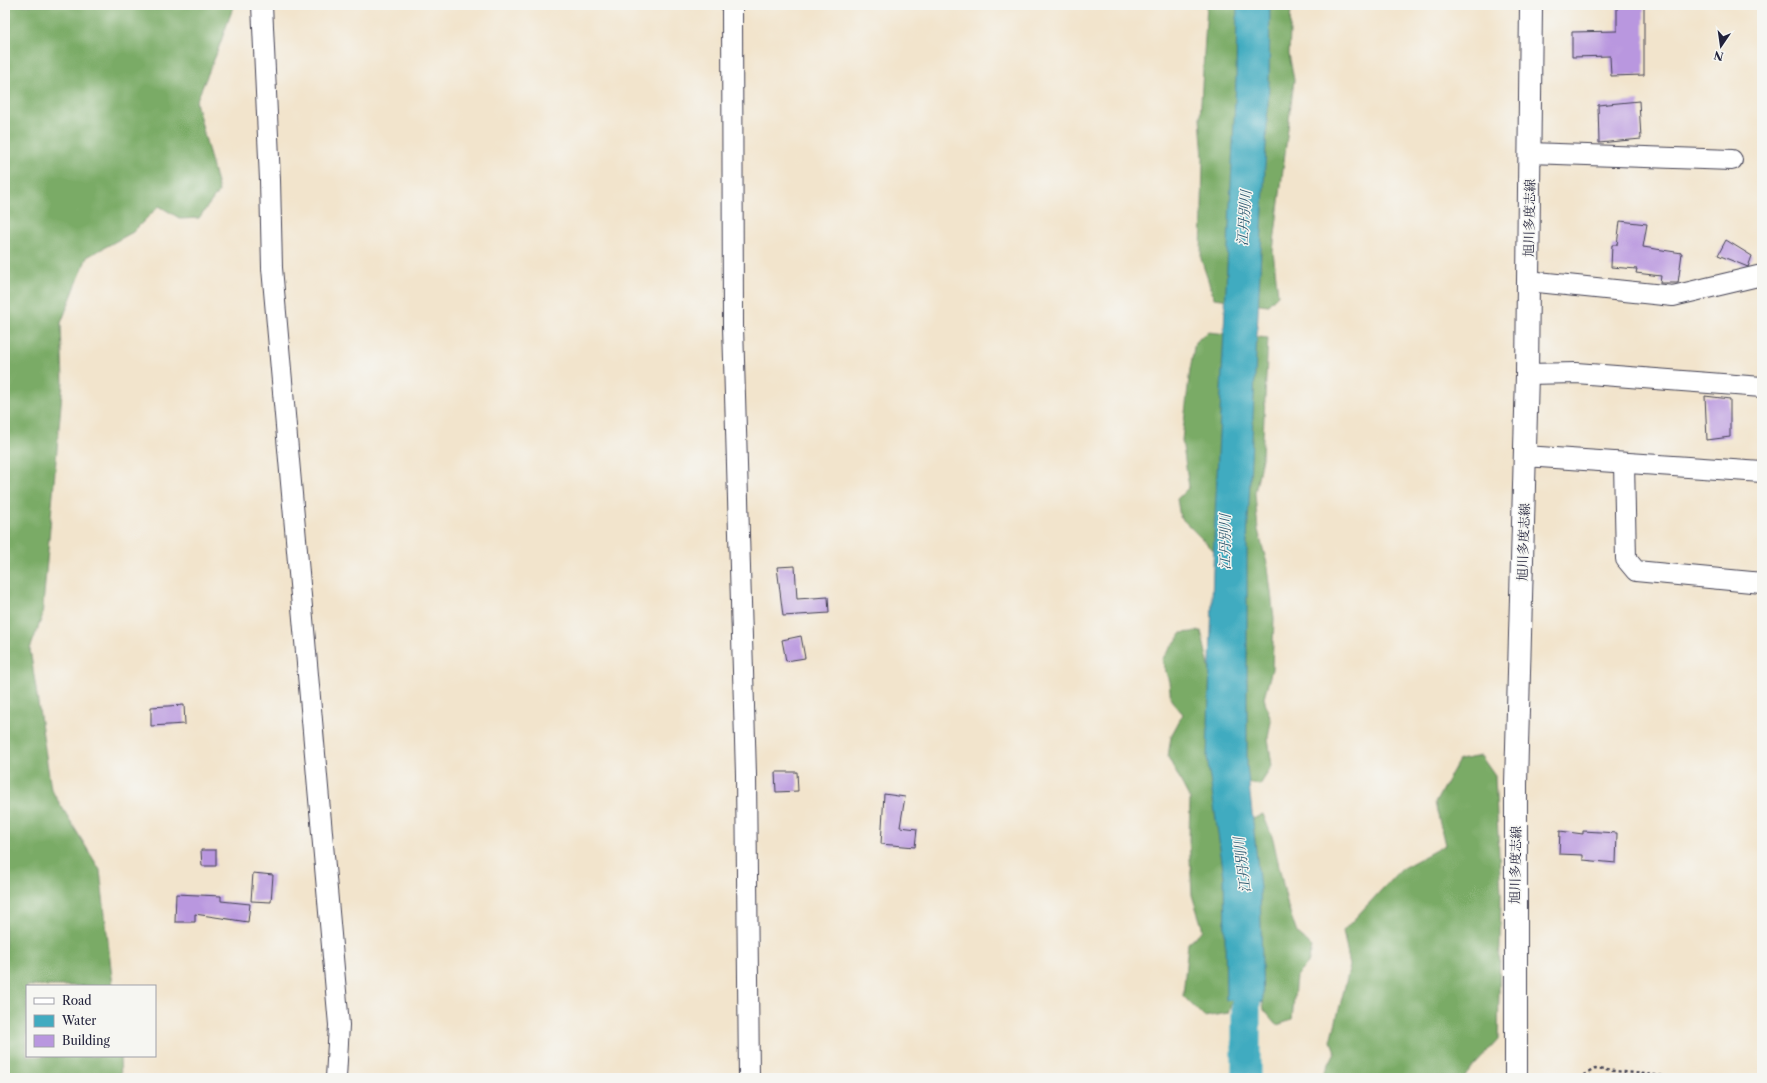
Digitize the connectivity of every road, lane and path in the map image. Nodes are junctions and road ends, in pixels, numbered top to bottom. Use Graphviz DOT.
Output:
graph roads {
  1 [pos="262,5"];
  2 [pos="732,5"];
  3 [pos="1531,5"];
  4 [pos="1529,153"];
  5 [pos="1732,160"];
  6 [pos="1762,275"];
  7 [pos="1528,281"];
  8 [pos="1527,374"];
  9 [pos="1762,386"];
  10 [pos="1525,456"];
  11 [pos="1624,463"];
  12 [pos="1762,472"];
  13 [pos="1762,584"];
  14 [pos="336,1078"];
  15 [pos="749,1078"];
  16 [pos="1516,1078"];
  17 [pos="1578,1078"];
  18 [pos="1684,1078"];
  1 -- 14 [label="street"];
  2 -- 15 [label="street"];
  3 -- 4 [label="main road, 旭川多度志線"];
  4 -- 5 [label="street"];
  4 -- 7 [label="main road, 旭川多度志線"];
  6 -- 7 [label="street"];
  7 -- 8 [label="main road, 旭川多度志線"];
  8 -- 9 [label="street"];
  8 -- 10 [label="main road, 旭川多度志線"];
  10 -- 11 [label="street"];
  10 -- 16 [label="main road, 旭川多度志線"];
  11 -- 12 [label="street"];
  11 -- 13 [label="street"];
  17 -- 18 [label="path"];
}
